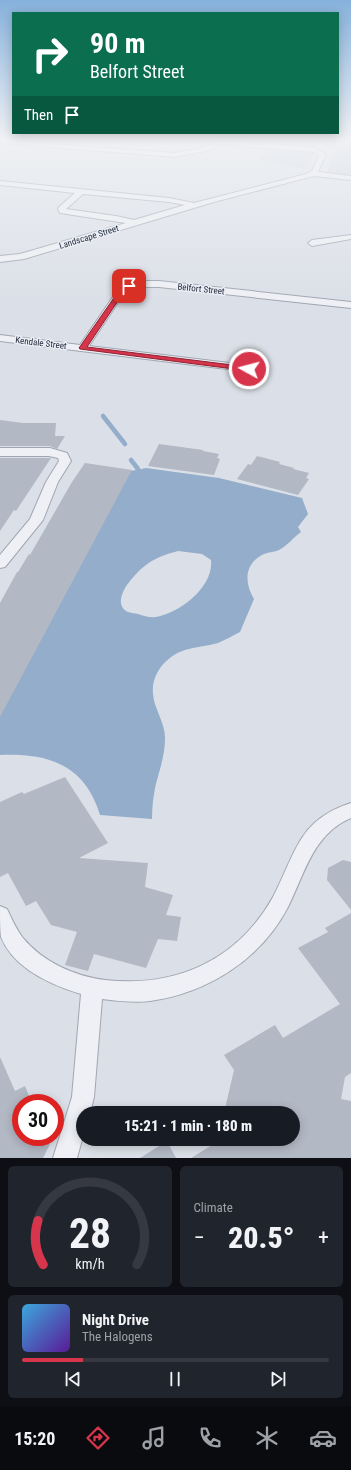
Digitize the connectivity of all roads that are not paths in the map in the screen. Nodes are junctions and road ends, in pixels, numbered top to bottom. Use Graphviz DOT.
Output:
graph roads {
  1 [pos="78,194"];
  2 [pos="110,194"];
  3 [pos="236,194"];
  4 [pos="194,205"];
  5 [pos="135,223"];
  6 [pos="351,237"];
  7 [pos="312,243"];
  8 [pos="0,259"];
  9 [pos="351,305"];
  10 [pos="0,338"];
  11 [pos="83,348"];
  12 [pos="244,379"];
  13 [pos="0,452"];
  14 [pos="0,564"];
  15 [pos="351,810"];
  16 [pos="0,915"];
  17 [pos="92,988"];
  18 [pos="65,1158"];
  1 -- 5 [label="street"];
  2 -- 4 [label="street"];
  3 -- 4 [label="street, Landscape Street"];
  4 -- 5 [label="street, Landscape Street"];
  5 -- 8 [label="street, Landscape Street"];
  6 -- 7 [label="street"];
  9 -- 11 [label="street, Belfort Street"];
  10 -- 11 [label="street, Kendale Street"];
  11 -- 12 [label="street, Kendale Street"];
  13 -- 14 [label="street"];
  15 -- 17 [label="street"];
  16 -- 17 [label="street"];
  17 -- 18 [label="street"];
}
